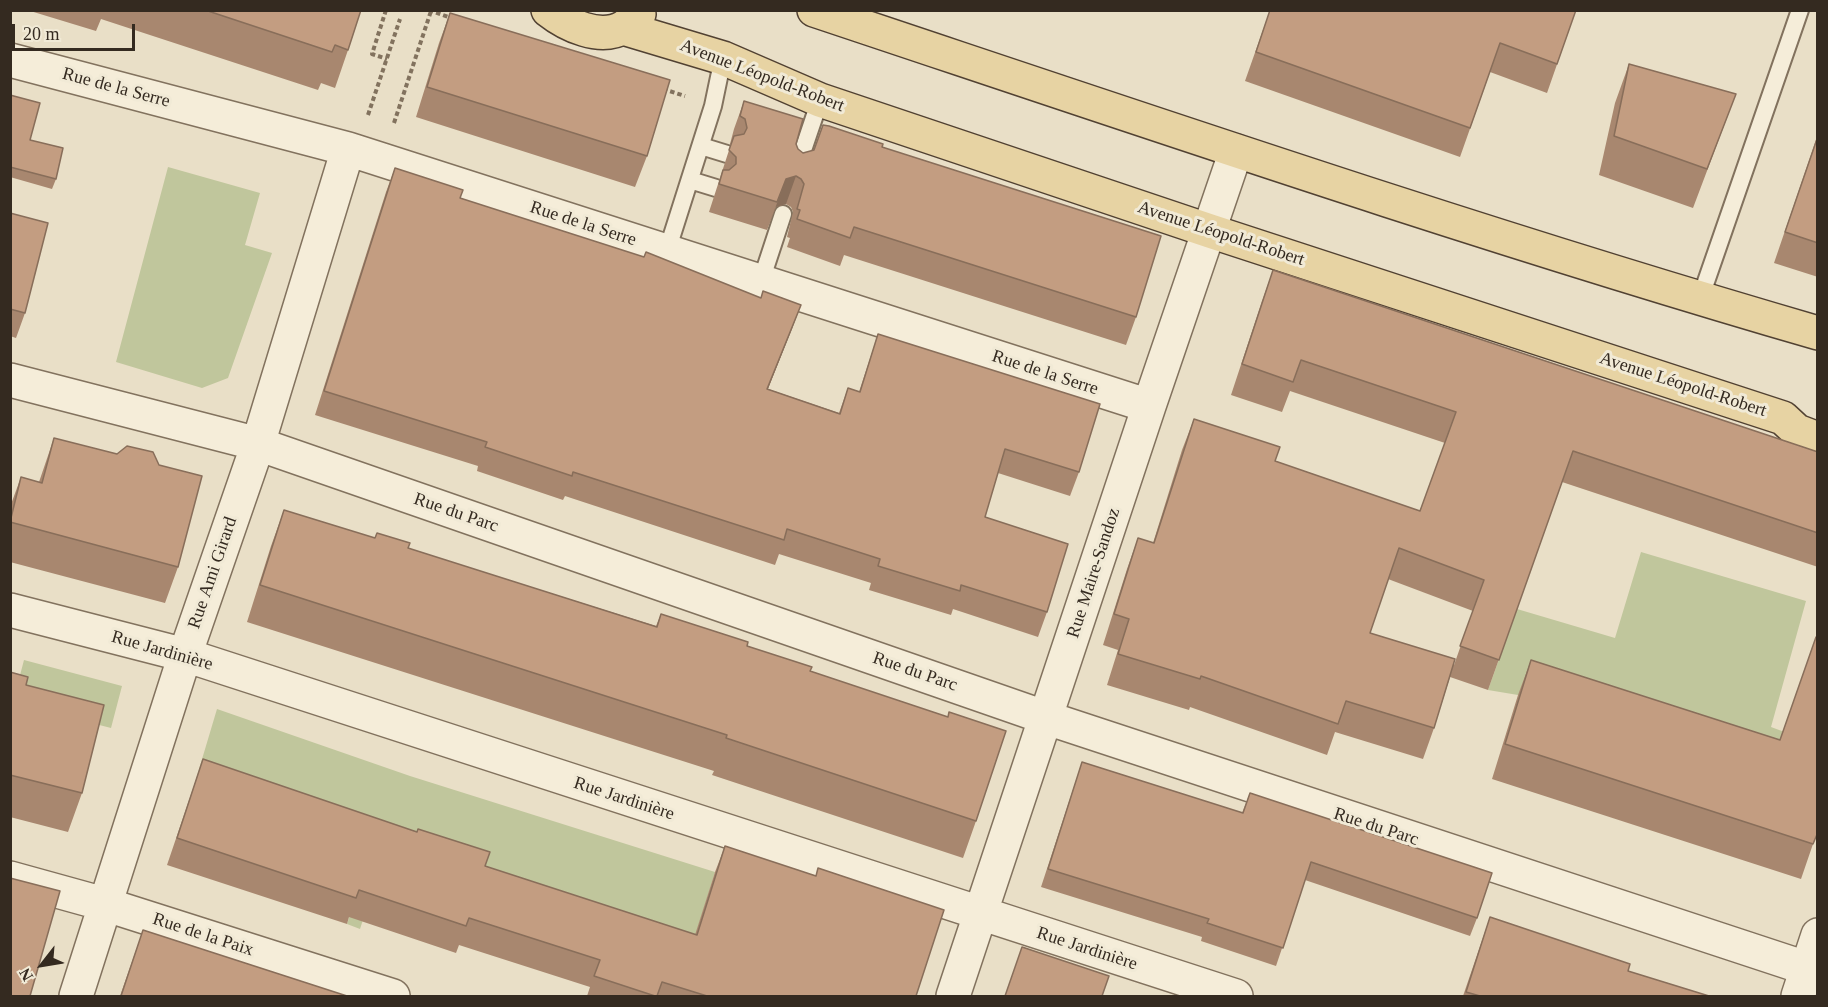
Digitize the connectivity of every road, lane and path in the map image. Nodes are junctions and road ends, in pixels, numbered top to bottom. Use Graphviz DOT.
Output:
graph roads {
  1 [pos="548,10"];
  2 [pos="814,10"];
  3 [pos="1800,10"];
  4 [pos="431,11"];
  5 [pos="386,13"];
  6 [pos="400,19"];
  7 [pos="632,19"];
  8 [pos="723,58"];
  9 [pos="387,59"];
  10 [pos="10,60"];
  11 [pos="820,100"];
  12 [pos="372,109"];
  13 [pos="368,115"];
  14 [pos="377,118"];
  15 [pos="386,121"];
  16 [pos="700,146"];
  17 [pos="348,149"];
  18 [pos="1236,151"];
  19 [pos="727,154"];
  20 [pos="796,171"];
  21 [pos="690,180"];
  22 [pos="716,188"];
  23 [pos="783,214"];
  24 [pos="1210,231"];
  25 [pos="667,251"];
  26 [pos="761,281"];
  27 [pos="1700,299"];
  28 [pos="1818,333"];
  29 [pos="10,380"];
  30 [pos="1149,406"];
  31 [pos="1818,439"];
  32 [pos="258,444"];
  33 [pos="10,610"];
  34 [pos="185,656"];
  35 [pos="1047,718"];
  36 [pos="10,878"];
  37 [pos="104,904"];
  38 [pos="979,914"];
  39 [pos="1818,935"];
  40 [pos="1807,979"];
  41 [pos="76,996"];
  42 [pos="393,996"];
  43 [pos="953,996"];
  44 [pos="1236,996"];
  1 -- 7 [label="main road, Avenue Léopold-Robert"];
  2 -- 18 [label="main road"];
  3 -- 27 [label="lane"];
  4 -- 15 [label="path"];
  5 -- 9 [label="path"];
  6 -- 9 [label="path"];
  7 -- 8 [label="main road, Avenue Léopold-Robert"];
  8 -- 11 [label="main road, Avenue Léopold-Robert"];
  8 -- 16 [label="lane"];
  9 -- 12 [label="path"];
  10 -- 17 [label="street, Rue de la Serre"];
  11 -- 20 [label="lane"];
  11 -- 24 [label="main road, Avenue Léopold-Robert"];
  13 -- 14 [label="path"];
  16 -- 19 [label="lane"];
  16 -- 21 [label="lane"];
  17 -- 25 [label="street, Rue de la Serre"];
  17 -- 32 [label="street, Rue Ami Girard"];
  18 -- 24 [label="street, Rue Maire-Sandoz"];
  18 -- 27 [label="main road"];
  21 -- 22 [label="lane"];
  21 -- 25 [label="lane"];
  23 -- 26 [label="lane"];
  24 -- 30 [label="street, Rue Maire-Sandoz"];
  24 -- 31 [label="main road, Avenue Léopold-Robert"];
  25 -- 26 [label="street, Rue de la Serre"];
  26 -- 30 [label="street, Rue de la Serre"];
  27 -- 28 [label="main road"];
  29 -- 32 [label="street, Rue du Parc"];
  30 -- 35 [label="street, Rue Maire-Sandoz"];
  32 -- 34 [label="street, Rue Ami Girard"];
  32 -- 35 [label="street, Rue du Parc"];
  33 -- 34 [label="street, Rue Jardinière"];
  34 -- 37 [label="street, Rue Ami Girard"];
  34 -- 38 [label="street, Rue Jardinière"];
  35 -- 38 [label="street, Rue Maire-Sandoz"];
  35 -- 40 [label="street, Rue du Parc"];
  36 -- 37 [label="street, Rue de la Paix"];
  37 -- 41 [label="street, Rue Ami Girard"];
  37 -- 42 [label="street, Rue de la Paix"];
  38 -- 43 [label="street, Rue Maire-Sandoz"];
  38 -- 44 [label="street, Rue Jardinière"];
  39 -- 40 [label="street"];
}
